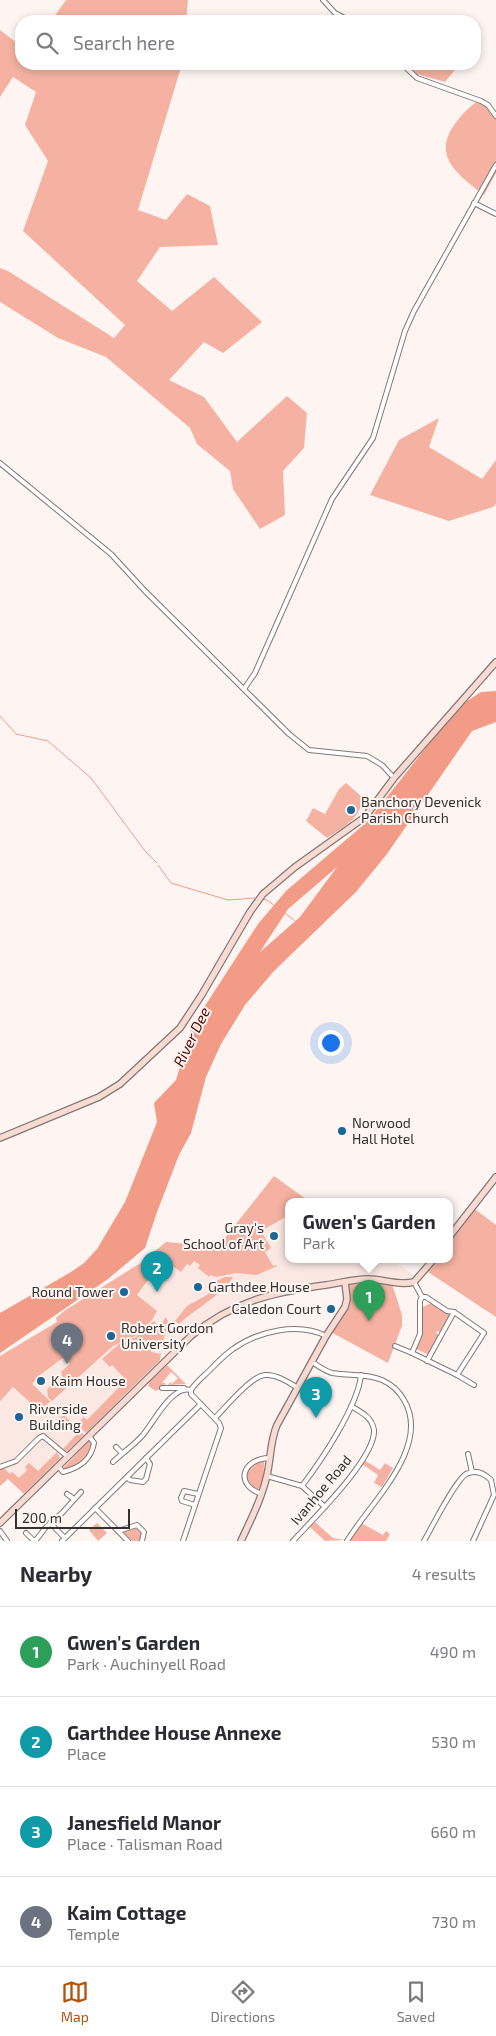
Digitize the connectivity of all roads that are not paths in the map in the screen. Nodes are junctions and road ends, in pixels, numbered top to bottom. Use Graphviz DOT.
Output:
graph roads {
  1 [pos="325,1"];
  2 [pos="339,15"];
  3 [pos="409,70"];
  4 [pos="496,116"];
  5 [pos="496,165"];
  6 [pos="474,203"];
  7 [pos="496,214"];
  8 [pos="0,462"];
  9 [pos="496,662"];
  10 [pos="244,688"];
  11 [pos="394,778"];
  12 [pos="0,1138"];
  13 [pos="495,1180"];
  14 [pos="453,1232"];
  15 [pos="431,1263"];
  16 [pos="416,1281"];
  17 [pos="345,1282"];
  18 [pos="422,1297"];
  19 [pos="454,1312"];
  20 [pos="326,1336"];
  21 [pos="395,1346"];
  22 [pos="412,1353"];
  23 [pos="427,1361"];
  24 [pos="312,1362"];
  25 [pos="361,1375"];
  26 [pos="457,1375"];
  27 [pos="474,1385"];
  28 [pos="162,1388"];
  29 [pos="298,1388"];
  30 [pos="189,1389"];
  31 [pos="201,1404"];
  32 [pos="351,1406"];
  33 [pos="215,1418"];
  34 [pos="89,1436"];
  35 [pos="116,1447"];
  36 [pos="122,1453"];
  37 [pos="468,1454"];
  38 [pos="68,1458"];
  39 [pos="146,1458"];
  40 [pos="269,1458"];
  41 [pos="113,1462"];
  42 [pos="58,1466"];
  43 [pos="0,1467"];
  44 [pos="472,1472"];
  45 [pos="267,1476"];
  46 [pos="127,1477"];
  47 [pos="302,1486"];
  48 [pos="81,1492"];
  49 [pos="67,1494"];
  50 [pos="198,1494"];
  51 [pos="262,1494"];
  52 [pos="74,1499"];
  53 [pos="195,1506"];
  54 [pos="325,1507"];
  55 [pos="95,1508"];
  56 [pos="0,1523"];
  57 [pos="50,1523"];
  58 [pos="0,1531"];
  59 [pos="118,1531"];
  60 [pos="26,1533"];
  61 [pos="63,1540"];
  62 [pos="7,1541"];
  63 [pos="128,1541"];
  64 [pos="142,1541"];
  65 [pos="183,1541"];
  66 [pos="241,1541"];
  67 [pos="293,1541"];
  68 [pos="347,1541"];
  69 [pos="424,1541"];
  70 [pos="473,1541"];
  1 -- 2 [label="street"];
  3 -- 4 [label="street"];
  5 -- 6 [label="street"];
  6 -- 7 [label="street"];
  6 -- 10 [label="street"];
  8 -- 10 [label="street"];
  9 -- 11 [label="street"];
  10 -- 11 [label="street"];
  11 -- 12 [label="street"];
  13 -- 14 [label="street"];
  15 -- 16 [label="street"];
  16 -- 17 [label="street"];
  16 -- 18 [label="street"];
  17 -- 20 [label="street"];
  17 -- 34 [label="street"];
  18 -- 19 [label="street"];
  18 -- 22 [label="street"];
  19 -- 23 [label="street"];
  19 -- 26 [label="street"];
  20 -- 24 [label="street"];
  20 -- 30 [label="street"];
  21 -- 22 [label="street"];
  22 -- 23 [label="street"];
  23 -- 26 [label="street"];
  24 -- 25 [label="street"];
  24 -- 29 [label="street"];
  25 -- 32 [label="street"];
  25 -- 68 [label="street"];
  26 -- 27 [label="street"];
  28 -- 30 [label="street"];
  29 -- 33 [label="street"];
  29 -- 40 [label="street"];
  30 -- 31 [label="street"];
  30 -- 36 [label="street"];
  31 -- 33 [label="street"];
  31 -- 39 [label="street"];
  32 -- 47 [label="street"];
  32 -- 54 [label="street, Ivanhoe Road"];
  33 -- 50 [label="street"];
  34 -- 38 [label="street"];
  34 -- 42 [label="street"];
  35 -- 36 [label="street"];
  36 -- 41 [label="street"];
  37 -- 44 [label="street"];
  38 -- 42 [label="street"];
  38 -- 43 [label="street"];
  39 -- 46 [label="street"];
  39 -- 46 [label="street"];
  40 -- 45 [label="street"];
  40 -- 51 [label="street"];
  42 -- 56 [label="street"];
  44 -- 69 [label="street"];
  44 -- 70 [label="street"];
  45 -- 47 [label="street"];
  45 -- 51 [label="street"];
  46 -- 55 [label="street"];
  47 -- 54 [label="street"];
  48 -- 52 [label="street"];
  49 -- 52 [label="street"];
  50 -- 53 [label="street"];
  50 -- 53 [label="street"];
  51 -- 66 [label="street"];
  52 -- 57 [label="street"];
  53 -- 65 [label="street"];
  54 -- 67 [label="street, Ivanhoe Road"];
  55 -- 59 [label="street"];
  55 -- 61 [label="street"];
  57 -- 60 [label="street"];
  57 -- 61 [label="street"];
  58 -- 62 [label="street"];
  59 -- 63 [label="street"];
  59 -- 64 [label="street"];
}
